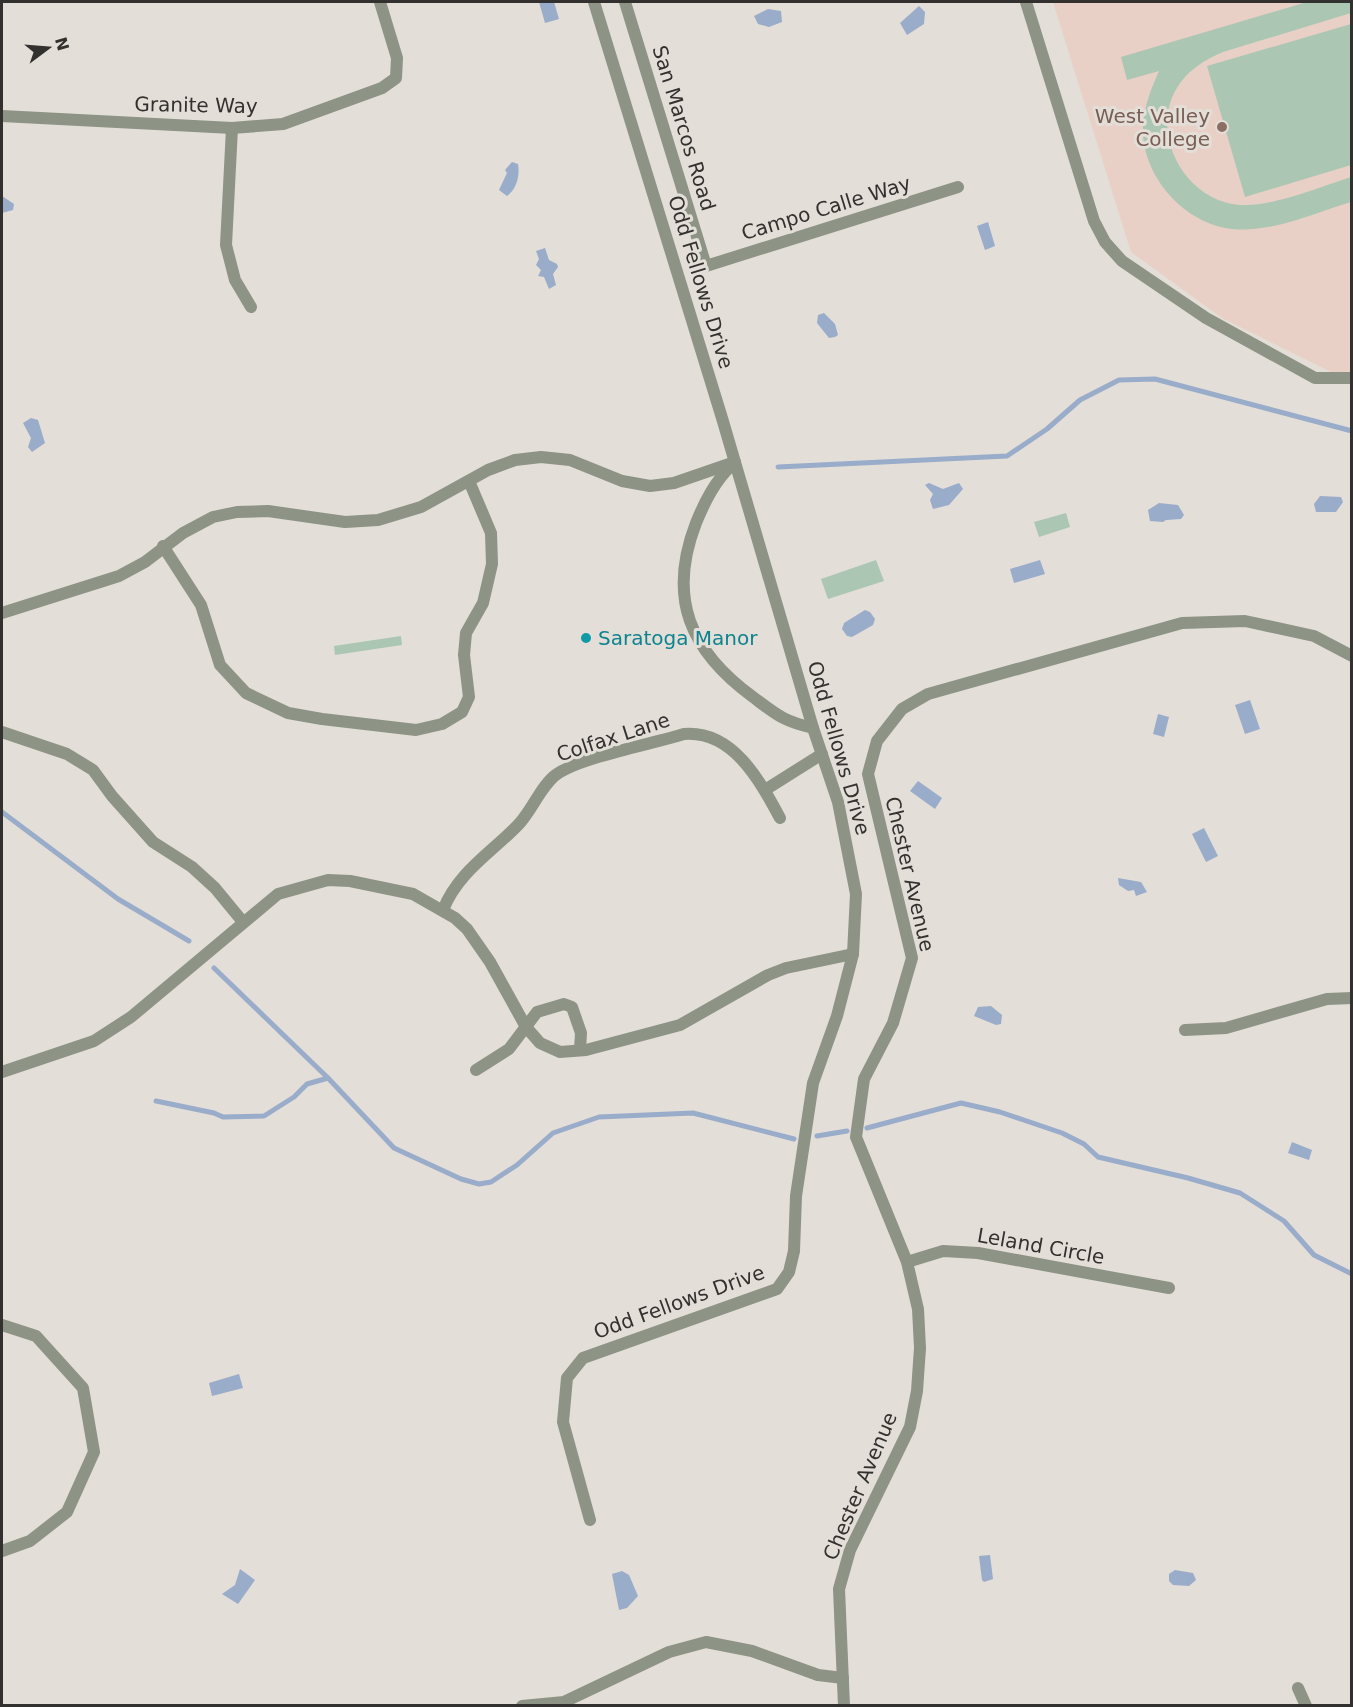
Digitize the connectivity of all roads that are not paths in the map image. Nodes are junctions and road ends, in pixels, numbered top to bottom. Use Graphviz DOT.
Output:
graph roads {
  1 [pos="380,2"];
  2 [pos="594,2"];
  3 [pos="624,2"];
  4 [pos="1026,2"];
  5 [pos="2,116"];
  6 [pos="232,128"];
  7 [pos="958,187"];
  8 [pos="706,266"];
  9 [pos="250,307"];
  10 [pos="1352,378"];
  11 [pos="735,462"];
  12 [pos="469,481"];
  13 [pos="162,546"];
  14 [pos="2,613"];
  15 [pos="1352,656"];
  16 [pos="813,728"];
  17 [pos="2,732"];
  18 [pos="822,754"];
  19 [pos="765,790"];
  20 [pos="780,818"];
  21 [pos="443,910"];
  22 [pos="243,922"];
  23 [pos="853,954"];
  24 [pos="1352,998"];
  25 [pos="526,1027"];
  26 [pos="1185,1030"];
  27 [pos="580,1050"];
  28 [pos="476,1070"];
  29 [pos="2,1072"];
  30 [pos="907,1262"];
  31 [pos="1169,1288"];
  32 [pos="2,1325"];
  33 [pos="590,1520"];
  34 [pos="2,1551"];
  35 [pos="843,1678"];
  36 [pos="1298,1688"];
  37 [pos="522,1706"];
  38 [pos="844,1706"];
  39 [pos="1305,1706"];
  1 -- 6 [label="street, Granite Way"];
  2 -- 11 [label="street, Odd Fellows Drive"];
  3 -- 8 [label="street, San Marcos Road"];
  4 -- 10 [label="street"];
  5 -- 6 [label="street, Granite Way"];
  6 -- 9 [label="street"];
  7 -- 8 [label="street, Campo Calle Way"];
  11 -- 12 [label="street"];
  11 -- 16 [label="street, Odd Fellows Drive"];
  11 -- 16 [label="street"];
  12 -- 13 [label="street"];
  12 -- 13 [label="street"];
  13 -- 14 [label="street"];
  15 -- 30 [label="street, Chester Avenue"];
  16 -- 18 [label="street, Odd Fellows Drive"];
  17 -- 22 [label="street"];
  18 -- 19 [label="street"];
  18 -- 23 [label="street, Odd Fellows Drive"];
  19 -- 20 [label="street, Colfax Lane"];
  19 -- 21 [label="street, Colfax Lane"];
  21 -- 22 [label="street"];
  21 -- 25 [label="street"];
  22 -- 29 [label="street"];
  23 -- 27 [label="street"];
  23 -- 33 [label="street, Odd Fellows Drive"];
  24 -- 26 [label="street"];
  25 -- 27 [label="street"];
  25 -- 27 [label="street"];
  25 -- 28 [label="street"];
  30 -- 31 [label="street, Leland Circle"];
  30 -- 35 [label="street, Chester Avenue"];
  32 -- 34 [label="street"];
  35 -- 37 [label="street"];
  35 -- 38 [label="street, Chester Avenue"];
  36 -- 39 [label="street"];
}
